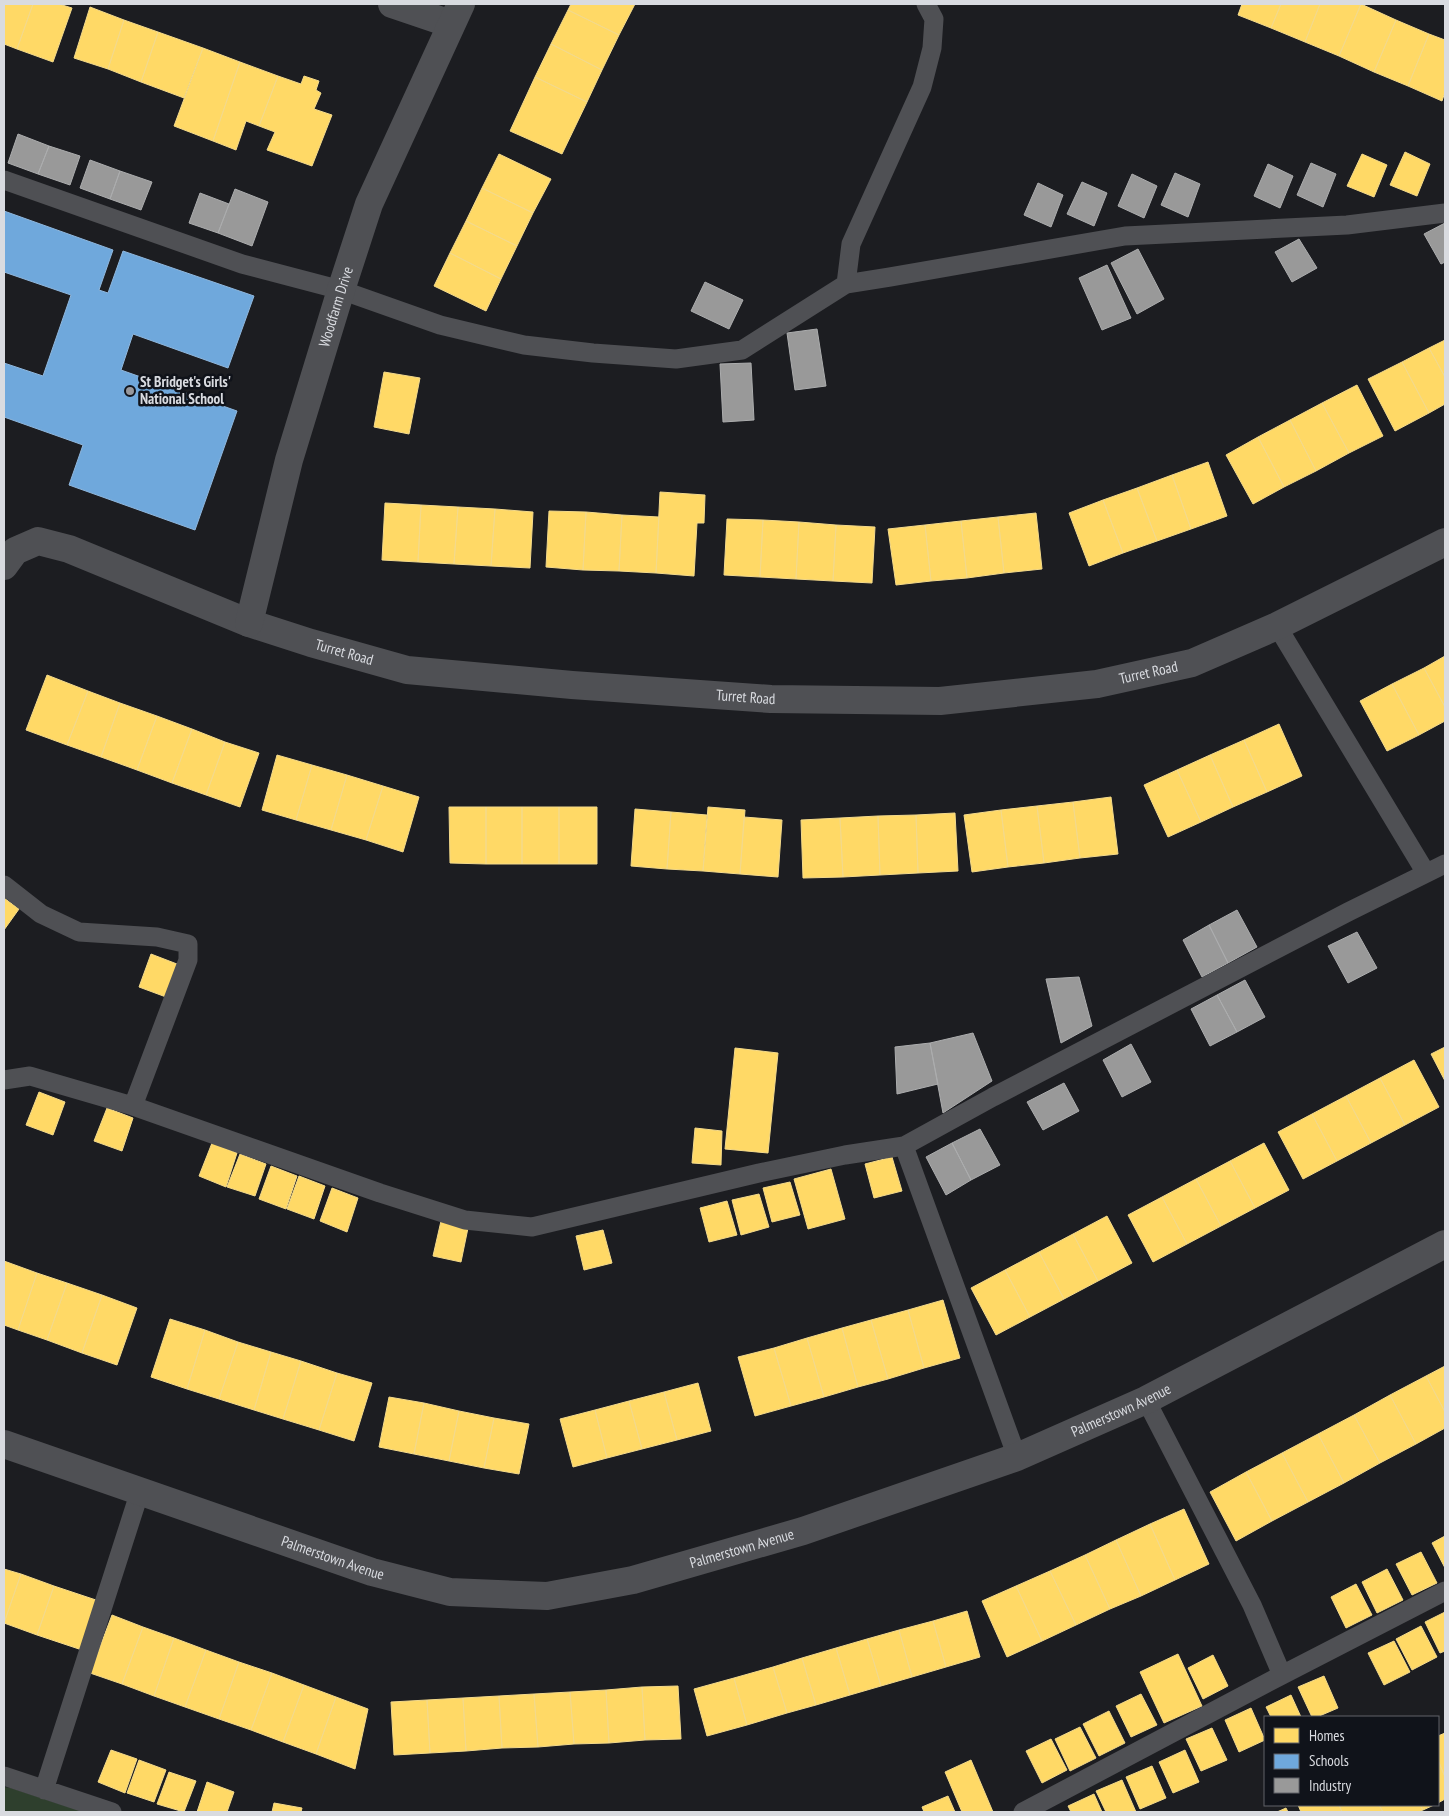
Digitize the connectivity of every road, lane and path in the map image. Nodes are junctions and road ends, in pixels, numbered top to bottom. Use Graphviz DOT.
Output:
graph roads {
  1 [pos="392,4"];
  2 [pos="926,4"];
  3 [pos="456,14"];
  4 [pos="4,180"];
  5 [pos="1445,213"];
  6 [pos="846,284"];
  7 [pos="341,290"];
  8 [pos="1445,542"];
  9 [pos="4,566"];
  10 [pos="249,623"];
  11 [pos="1277,626"];
  12 [pos="1445,864"];
  13 [pos="1426,873"];
  14 [pos="4,885"];
  15 [pos="4,1080"];
  16 [pos="133,1106"];
  17 [pos="904,1146"];
  18 [pos="1445,1244"];
  19 [pos="1146,1400"];
  20 [pos="4,1444"];
  21 [pos="1017,1457"];
  22 [pos="140,1491"];
  23 [pos="1445,1591"];
  24 [pos="1282,1675"];
  25 [pos="4,1776"];
  26 [pos="44,1790"];
  27 [pos="112,1812"];
  28 [pos="1023,1812"];
  1 -- 3 [label="street"];
  2 -- 6 [label="lane"];
  3 -- 7 [label="street, Woodfarm Drive"];
  4 -- 7 [label="lane"];
  5 -- 6 [label="lane"];
  6 -- 7 [label="lane"];
  7 -- 10 [label="street, Woodfarm Drive"];
  8 -- 11 [label="street, Turret Road"];
  9 -- 10 [label="street, Turret Road"];
  10 -- 11 [label="street, Turret Road"];
  11 -- 13 [label="lane"];
  12 -- 13 [label="lane"];
  13 -- 17 [label="lane"];
  14 -- 16 [label="lane"];
  15 -- 16 [label="lane"];
  16 -- 17 [label="lane"];
  17 -- 21 [label="lane"];
  18 -- 19 [label="street, Palmerstown Avenue"];
  19 -- 21 [label="street, Palmerstown Avenue"];
  19 -- 24 [label="lane"];
  20 -- 22 [label="street, Palmerstown Avenue"];
  21 -- 22 [label="street, Palmerstown Avenue"];
  22 -- 26 [label="lane"];
  23 -- 24 [label="lane"];
  24 -- 28 [label="lane"];
  25 -- 26 [label="lane"];
  26 -- 27 [label="lane"];
}
